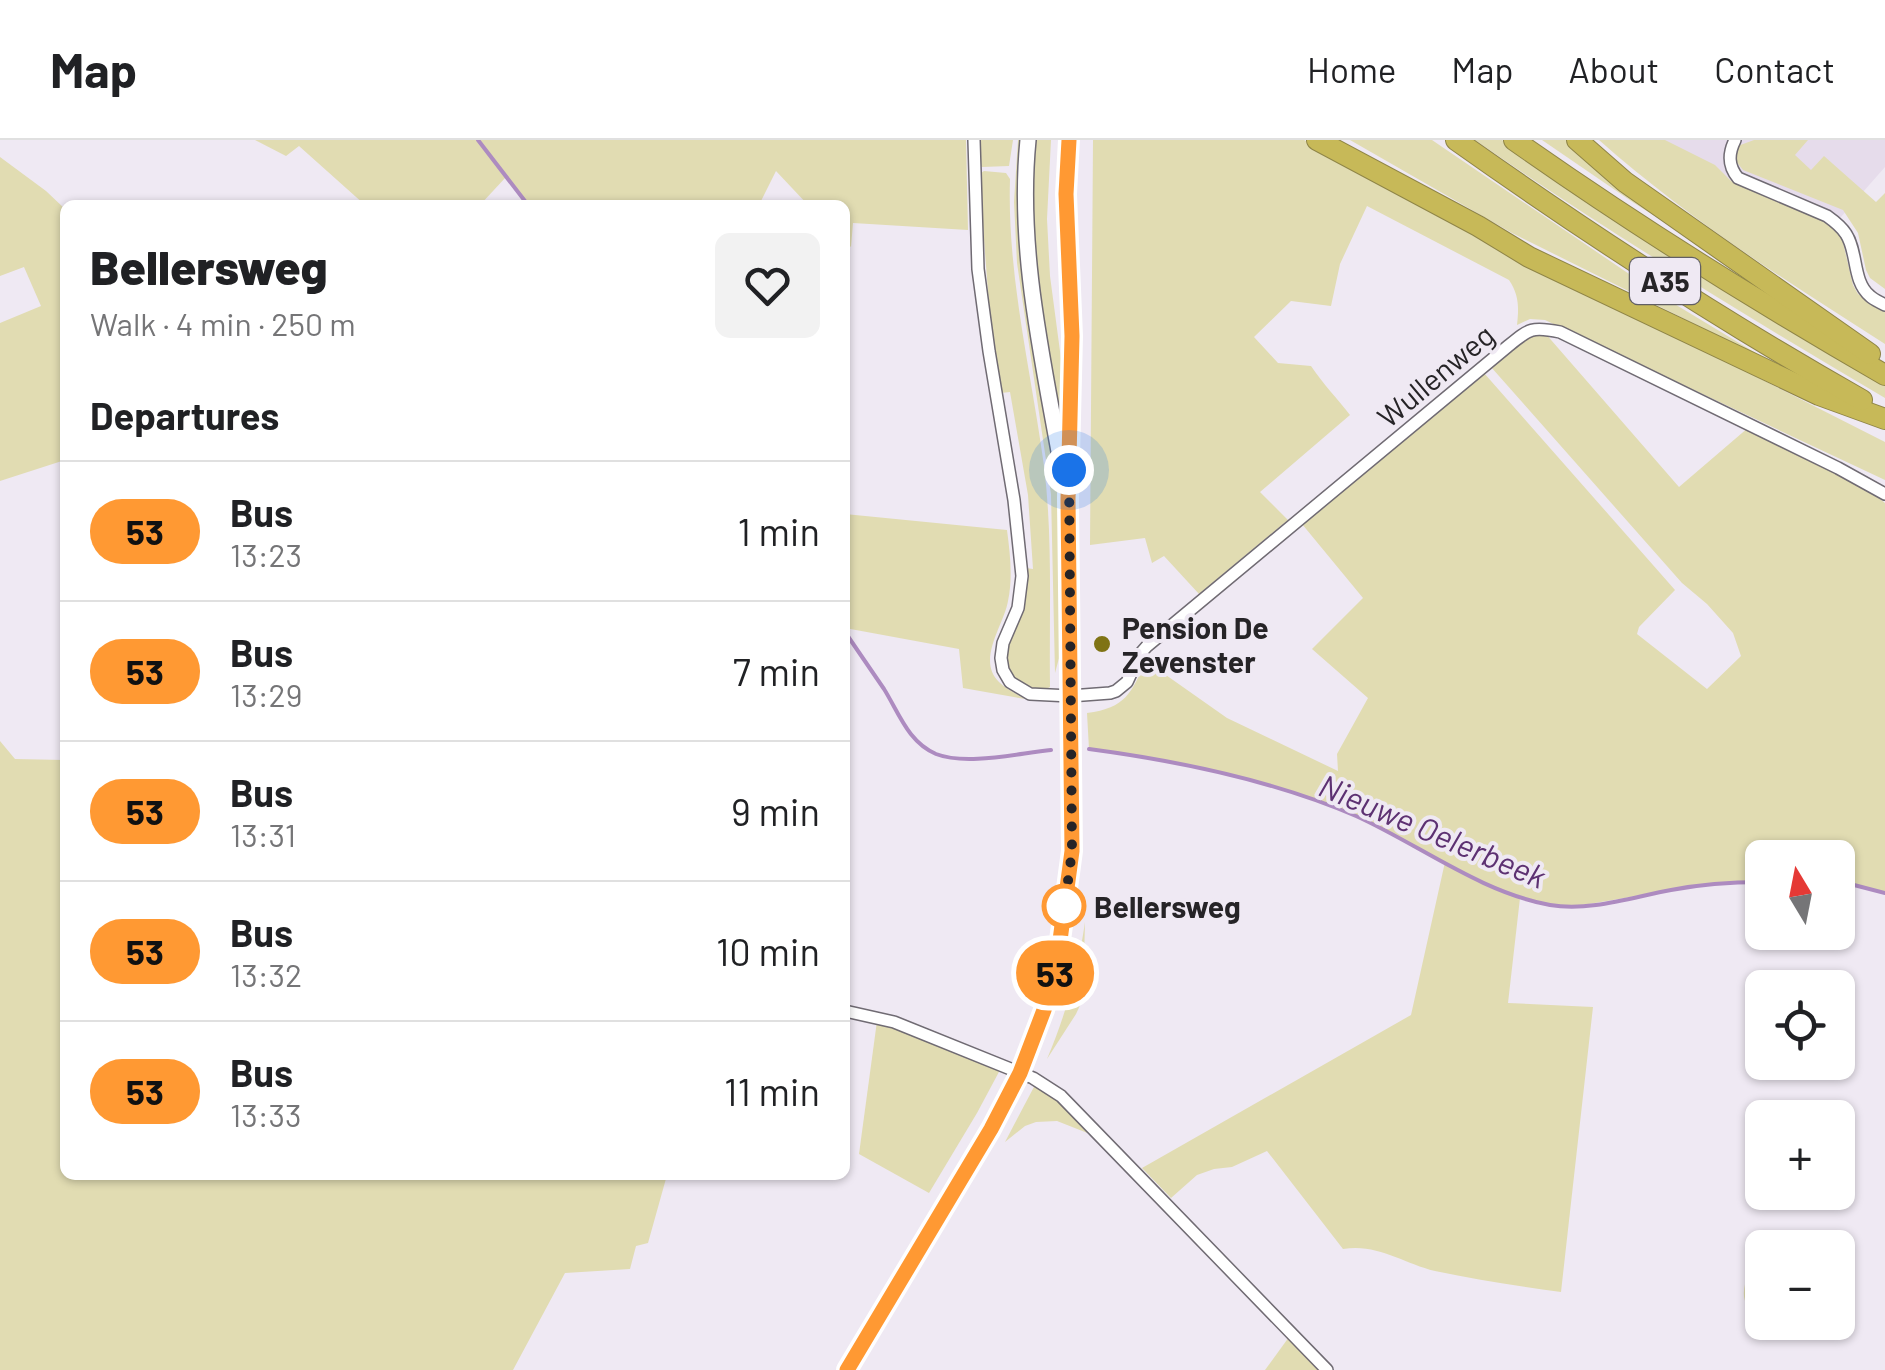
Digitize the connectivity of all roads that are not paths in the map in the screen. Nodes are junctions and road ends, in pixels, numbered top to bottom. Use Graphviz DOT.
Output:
graph roads {
  1 [pos="974,140"];
  2 [pos="1028,140"];
  3 [pos="1070,140"];
  4 [pos="1317,140"];
  5 [pos="1456,140"];
  6 [pos="1514,140"];
  7 [pos="1577,140"];
  8 [pos="1735,140"];
  9 [pos="1885,305"];
  10 [pos="1885,365"];
  11 [pos="1885,374"];
  12 [pos="1885,416"];
  13 [pos="1885,494"];
  14 [pos="1068,499"];
  15 [pos="1070,696"];
  16 [pos="850,1012"];
  17 [pos="1020,1073"];
  18 [pos="846,1370"];
  19 [pos="1327,1370"];
  1 -- 15 [label="street, Wullenweg"];
  2 -- 14 [label="main road"];
  3 -- 14 [label="main road"];
  4 -- 12 [label="highway, A35"];
  5 -- 12 [label="highway, A35"];
  6 -- 11 [label="highway, A35"];
  7 -- 10 [label="highway, A35"];
  8 -- 9 [label="street"];
  13 -- 15 [label="street, Wullenweg"];
  14 -- 15 [label="main road"];
  15 -- 17 [label="main road"];
  16 -- 17 [label="street"];
  17 -- 18 [label="main road"];
  17 -- 19 [label="street"];
}
